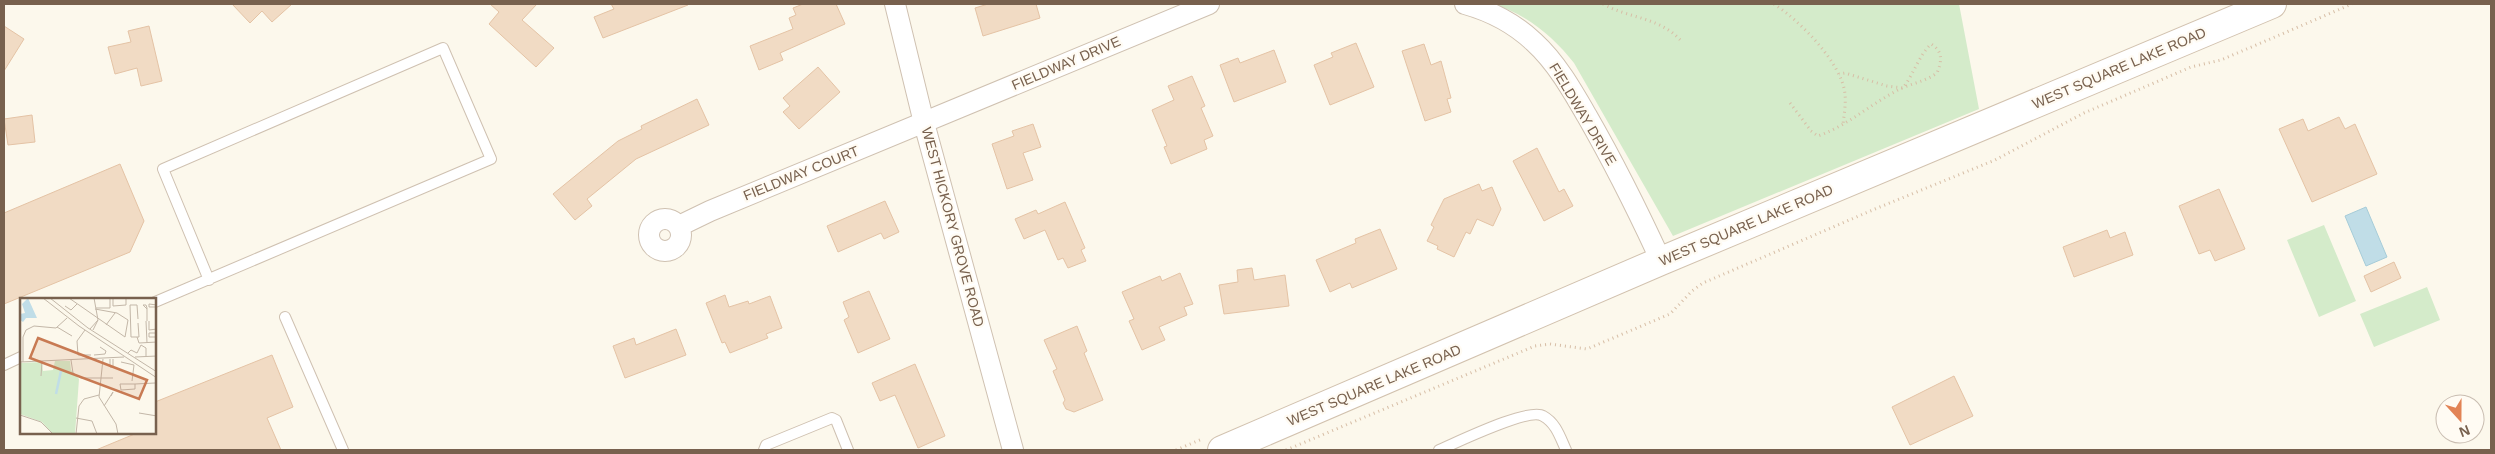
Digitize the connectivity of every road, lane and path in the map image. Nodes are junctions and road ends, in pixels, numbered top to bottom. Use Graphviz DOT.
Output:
graph roads {
  1 [pos="895,4"];
  2 [pos="1209,4"];
  3 [pos="1465,4"];
  4 [pos="1603,4"];
  5 [pos="1774,4"];
  6 [pos="2272,4"];
  7 [pos="2352,4"];
  8 [pos="1682,42"];
  9 [pos="1839,74"];
  10 [pos="1903,88"];
  11 [pos="1790,103"];
  12 [pos="924,123"];
  13 [pos="1843,125"];
  14 [pos="679,226"];
  15 [pos="1660,261"];
  16 [pos="209,280"];
  17 [pos="156,302"];
  18 [pos="284,317"];
  19 [pos="20,357"];
  20 [pos="4,364"];
  21 [pos="343,450"];
  22 [pos="764,450"];
  23 [pos="848,450"];
  24 [pos="1013,450"];
  25 [pos="1222,450"];
  26 [pos="1286,450"];
  27 [pos="1438,450"];
  28 [pos="1566,450"];
  1 -- 12 [label="street, WEST HICKORY GROVE ROAD"];
  2 -- 12 [label="street, FIELDWAY DRIVE"];
  3 -- 15 [label="street, FIELDWAY DRIVE"];
  4 -- 8 [label="path"];
  5 -- 9 [label="path"];
  6 -- 15 [label="street, WEST SQUARE LAKE ROAD"];
  7 -- 26 [label="path"];
  9 -- 10 [label="path"];
  9 -- 13 [label="path"];
  10 -- 10 [label="path"];
  10 -- 13 [label="path"];
  11 -- 13 [label="path"];
  12 -- 14 [label="street, FIELDWAY COURT"];
  12 -- 24 [label="street, WEST HICKORY GROVE ROAD"];
  15 -- 25 [label="street, WEST SQUARE LAKE ROAD"];
  16 -- 16 [label="lane"];
  16 -- 17 [label="lane"];
  18 -- 21 [label="lane"];
  19 -- 20 [label="lane"];
  22 -- 23 [label="lane"];
  27 -- 28 [label="lane"];
}
